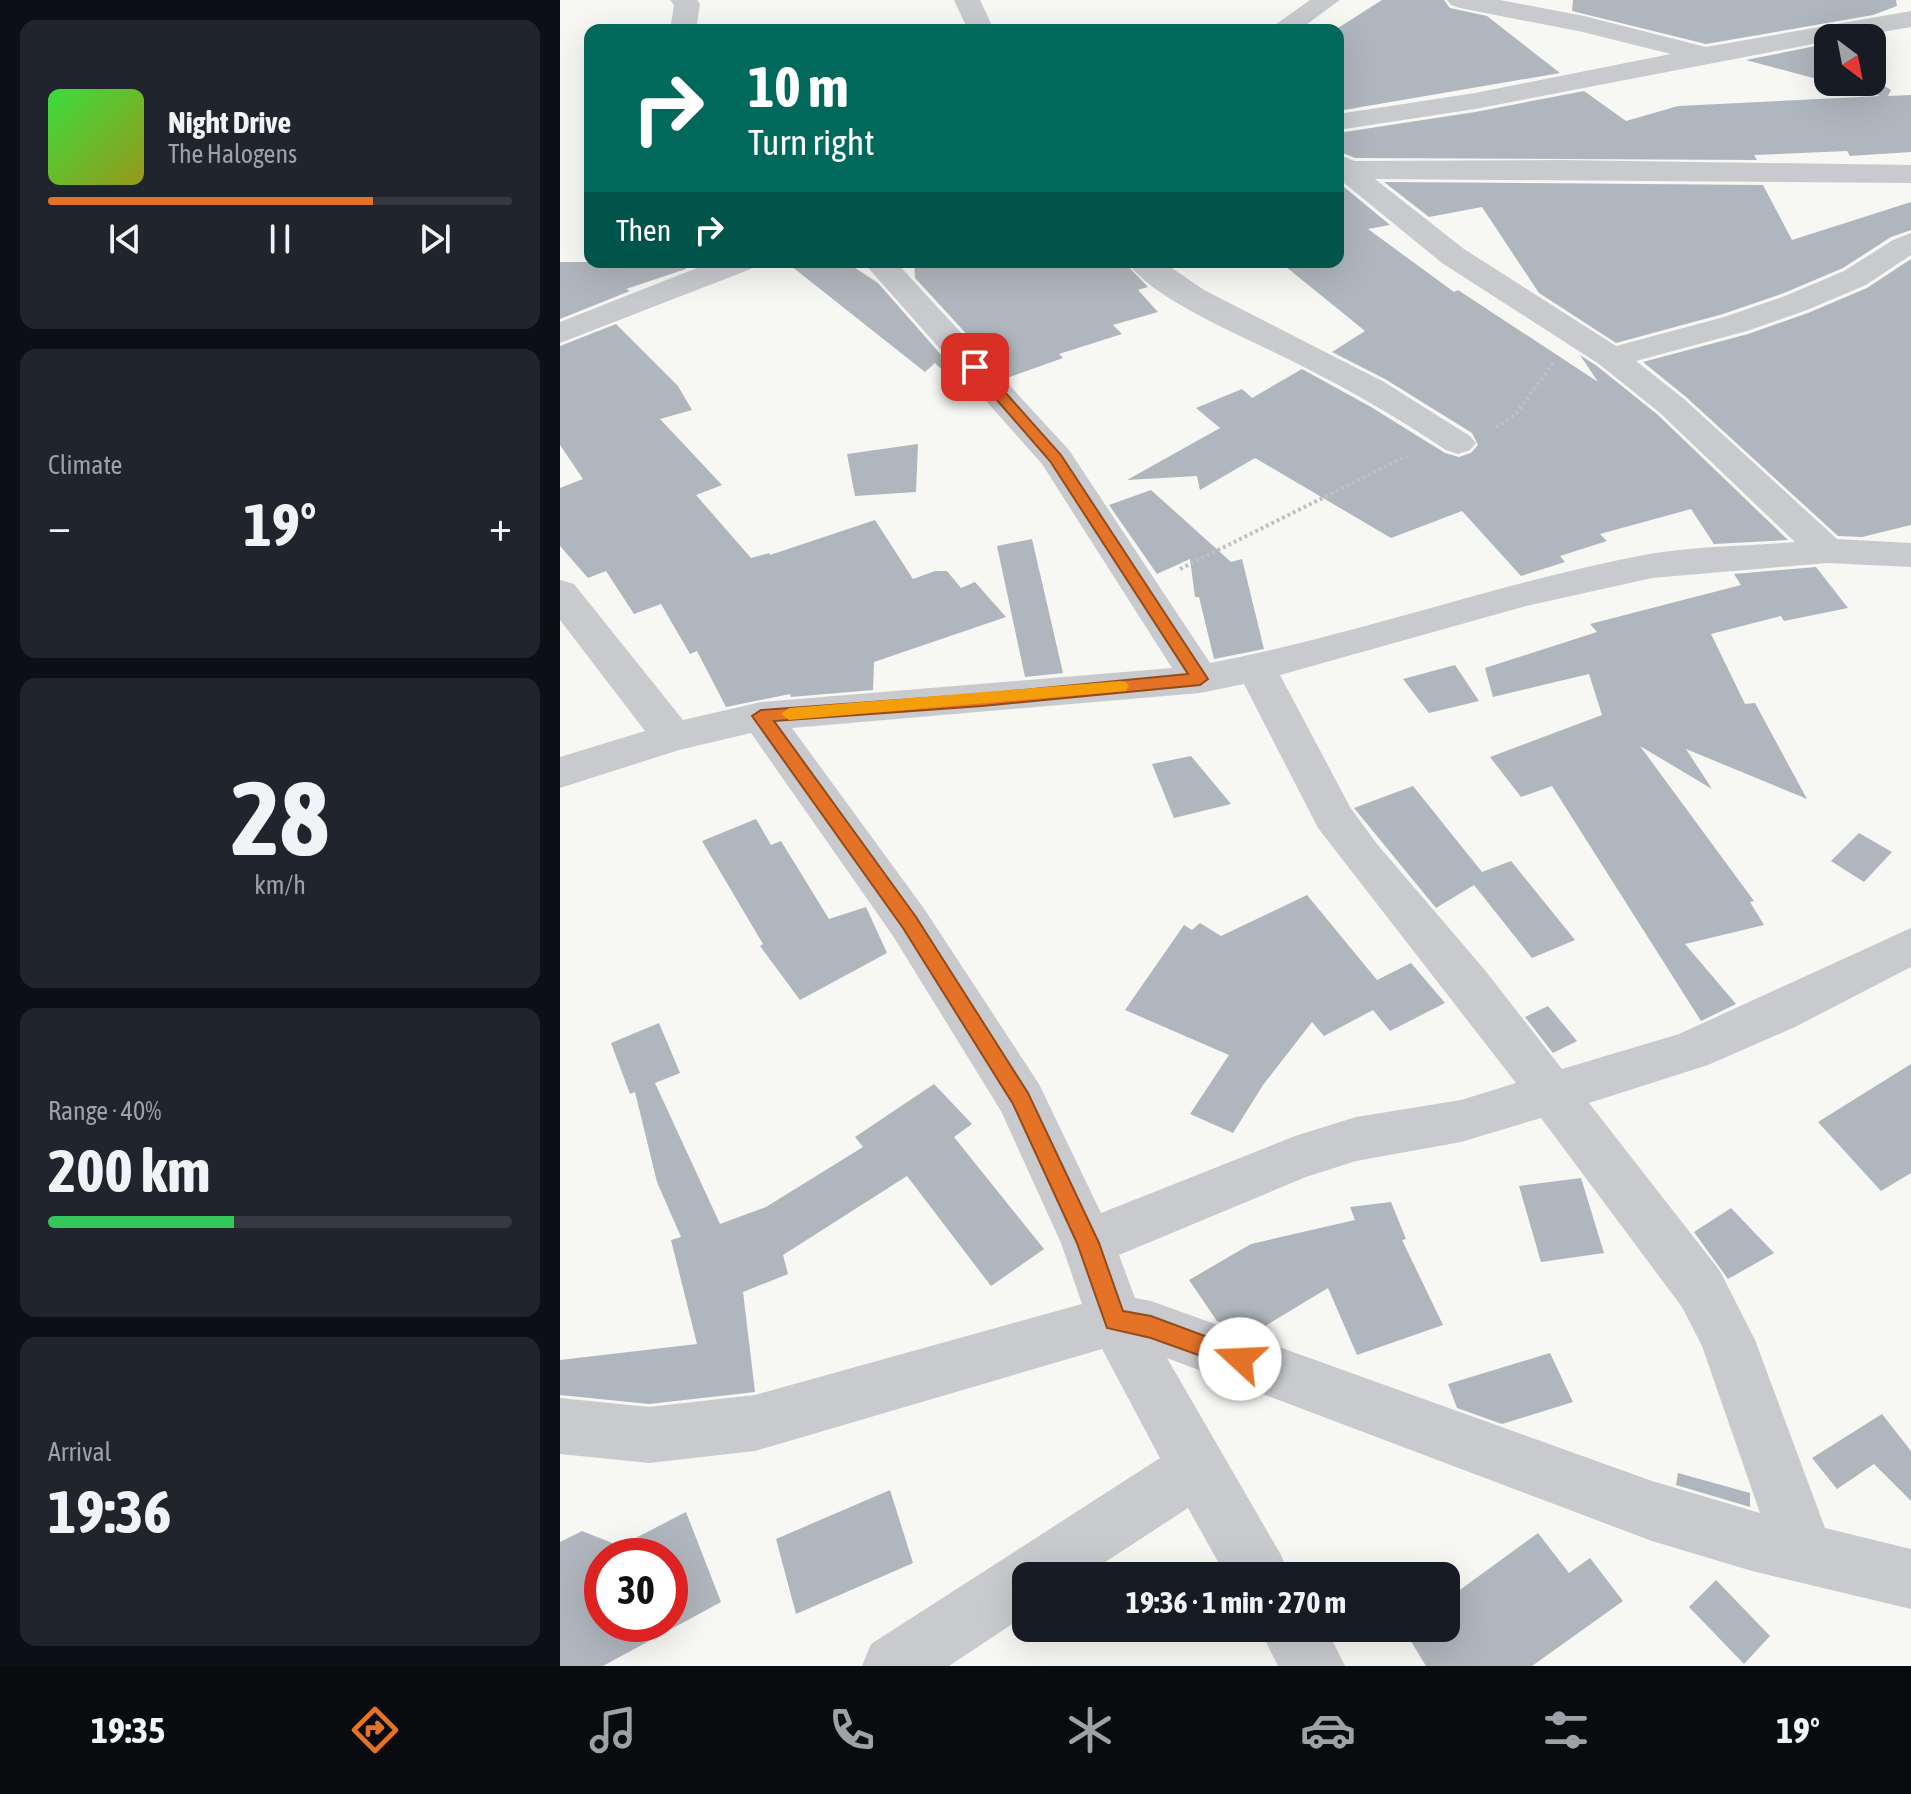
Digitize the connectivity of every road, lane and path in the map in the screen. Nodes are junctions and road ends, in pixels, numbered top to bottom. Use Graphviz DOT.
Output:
graph roads {
  1 [pos="683,0"];
  2 [pos="967,0"];
  3 [pos="1327,0"];
  4 [pos="1460,0"];
  5 [pos="1860,0"];
  6 [pos="1907,20"];
  7 [pos="684,24"];
  8 [pos="978,24"];
  9 [pos="1290,24"];
  10 [pos="1705,55"];
  11 [pos="1344,121"];
  12 [pos="1344,166"];
  13 [pos="1344,168"];
  14 [pos="1911,174"];
  15 [pos="1911,242"];
  16 [pos="725,268"];
  17 [pos="884,268"];
  18 [pos="1151,268"];
  19 [pos="560,333"];
  20 [pos="1611,357"];
  21 [pos="1458,443"];
  22 [pos="1827,551"];
  23 [pos="1910,556"];
  24 [pos="1140,590"];
  25 [pos="560,593"];
  26 [pos="1256,668"];
  27 [pos="1200,679"];
  28 [pos="761,716"];
  29 [pos="673,737"];
  30 [pos="560,773"];
  31 [pos="1911,946"];
  32 [pos="1554,1094"];
  33 [pos="1088,1243"];
  34 [pos="1115,1320"];
  35 [pos="560,1426"];
  36 [pos="1197,1468"];
  37 [pos="1803,1551"];
  38 [pos="1053,1562"];
  39 [pos="1252,1562"];
  40 [pos="1911,1579"];
  41 [pos="1012,1588"];
  42 [pos="1299,1642"];
  43 [pos="893,1666"];
  44 [pos="1314,1666"];
  1 -- 7 [label="street"];
  2 -- 8 [label="street"];
  3 -- 9 [label="street"];
  4 -- 10 [label="street"];
  5 -- 6 [label="street"];
  6 -- 10 [label="street"];
  10 -- 11 [label="street"];
  12 -- 14 [label="street"];
  13 -- 20 [label="street"];
  15 -- 20 [label="street"];
  16 -- 19 [label="street"];
  17 -- 24 [label="street"];
  18 -- 21 [label="street"];
  20 -- 21 [label="path"];
  20 -- 22 [label="street"];
  21 -- 24 [label="path"];
  22 -- 23 [label="street"];
  22 -- 26 [label="street"];
  24 -- 27 [label="street"];
  25 -- 29 [label="street"];
  26 -- 27 [label="street"];
  26 -- 32 [label="street"];
  27 -- 28 [label="street"];
  28 -- 29 [label="street"];
  28 -- 33 [label="street"];
  29 -- 30 [label="street"];
  31 -- 32 [label="street"];
  32 -- 33 [label="street"];
  32 -- 37 [label="street"];
  33 -- 34 [label="street"];
  34 -- 35 [label="street"];
  34 -- 36 [label="street"];
  34 -- 37 [label="street"];
  36 -- 38 [label="street"];
  36 -- 39 [label="street"];
  37 -- 40 [label="street"];
  41 -- 43 [label="street"];
  42 -- 44 [label="street"];
}
